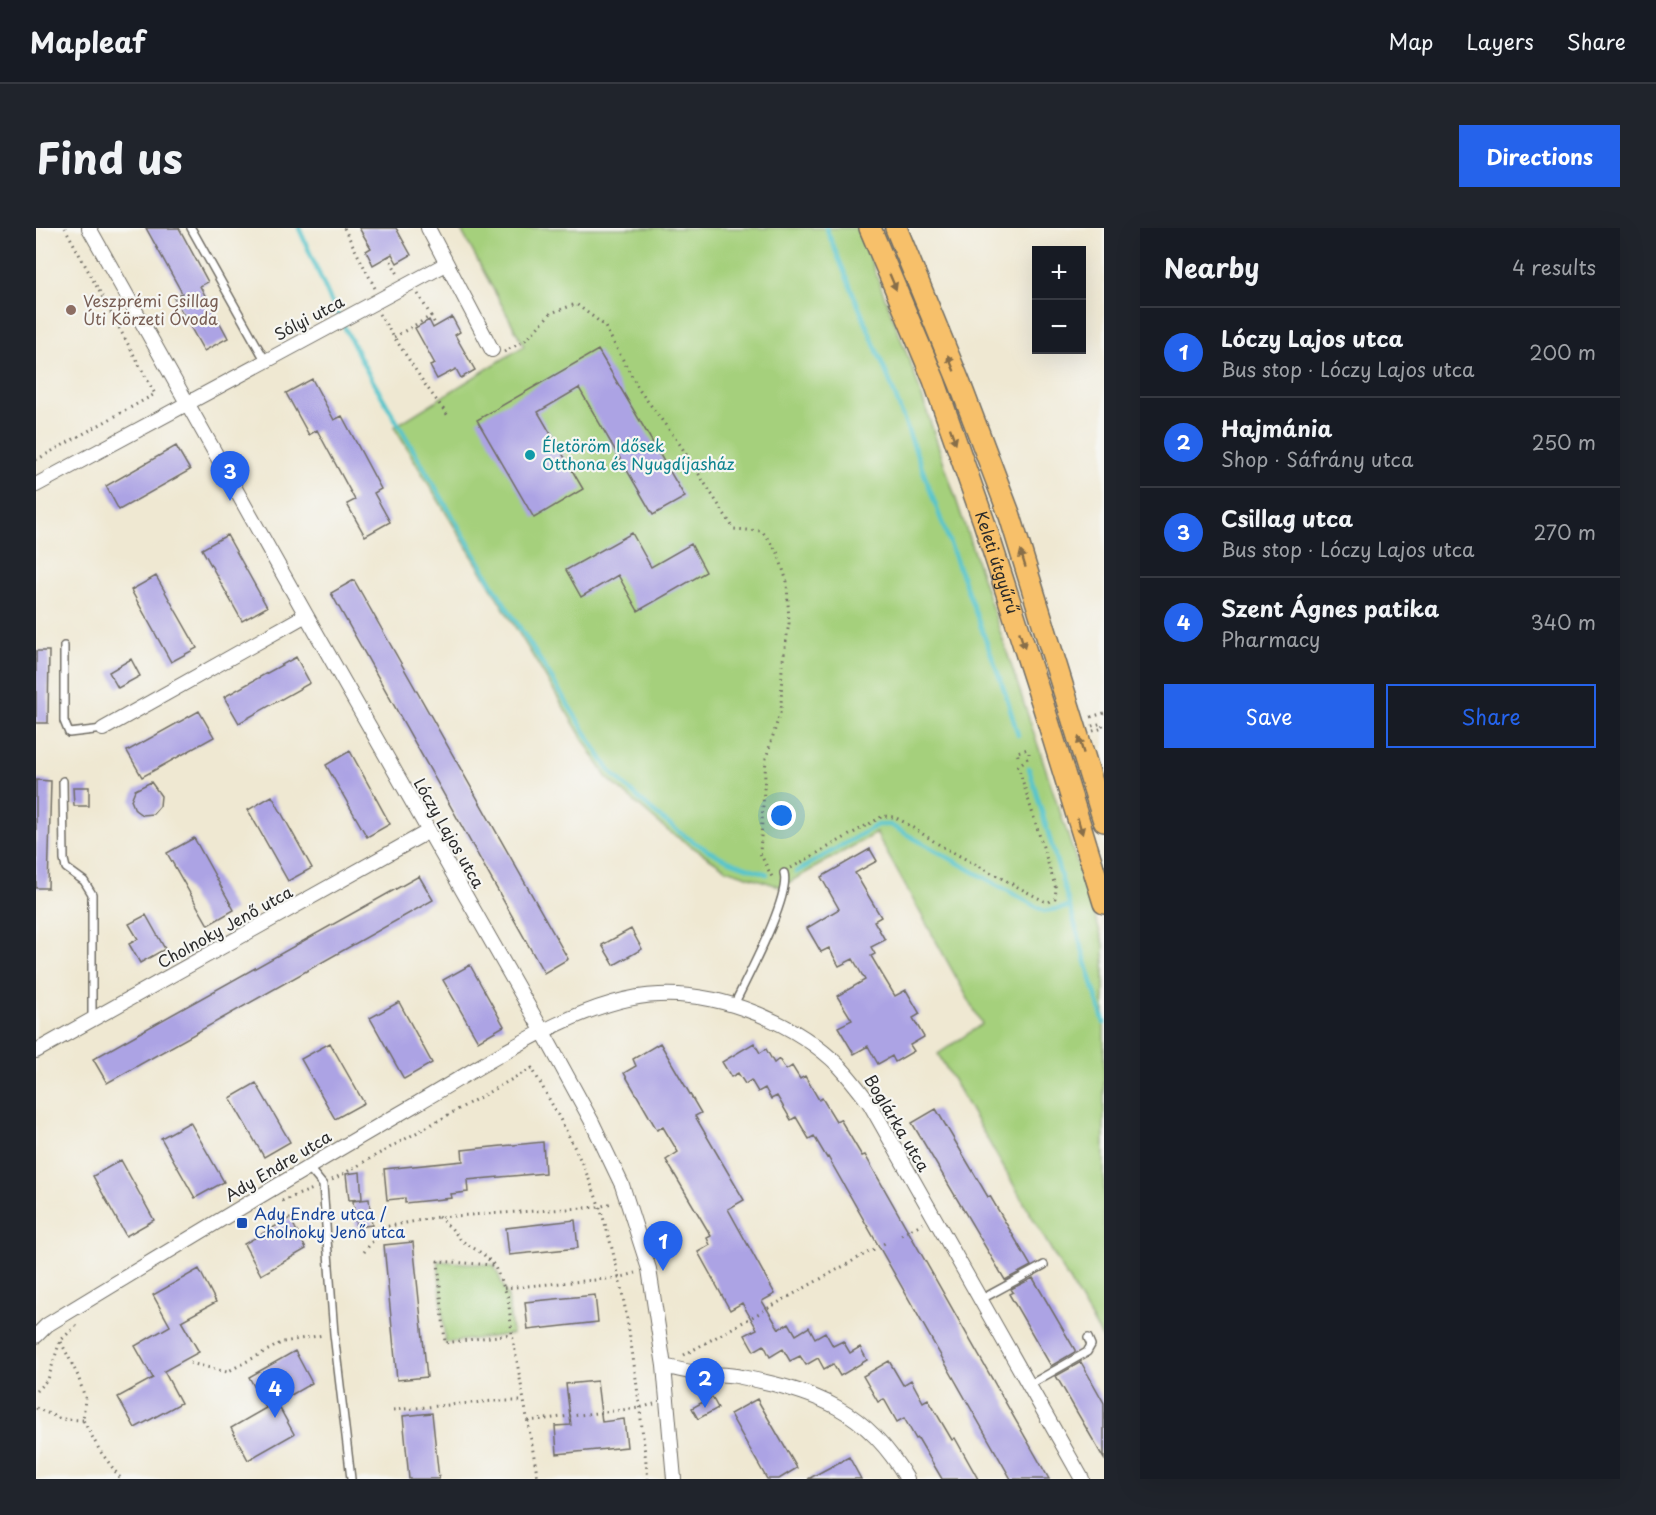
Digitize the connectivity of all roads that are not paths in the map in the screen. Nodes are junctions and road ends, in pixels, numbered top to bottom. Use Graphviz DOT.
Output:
graph roads {
  1 [pos="89,228"];
  2 [pos="191,228"];
  3 [pos="428,228"];
  4 [pos="870,228"];
  5 [pos="896,228"];
  6 [pos="446,264"];
  7 [pos="497,351"];
  8 [pos="266,360"];
  9 [pos="187,402"];
  10 [pos="36,485"];
  11 [pos="306,615"];
  12 [pos="64,646"];
  13 [pos="103,729"];
  14 [pos="63,781"];
  15 [pos="1104,821"];
  16 [pos="429,831"];
  17 [pos="784,873"];
  18 [pos="1104,903"];
  19 [pos="734,1005"];
  20 [pos="92,1020"];
  21 [pos="543,1032"];
  22 [pos="36,1051"];
  23 [pos="308,1167"];
  24 [pos="1044,1265"];
  25 [pos="980,1300"];
  26 [pos="36,1336"];
  27 [pos="1088,1338"];
  28 [pos="664,1366"];
  29 [pos="1029,1386"];
  30 [pos="351,1479"];
  31 [pos="674,1479"];
  32 [pos="907,1479"];
  33 [pos="1082,1479"];
  1 -- 9 [label="street, Lóczy Lajos utca"];
  2 -- 8 [label="lane"];
  3 -- 6 [label="street"];
  4 -- 18 [label="main road, Keleti útgyűrű, one-way"];
  15 -- 5 [label="main road, Keleti útgyűrű, one-way"];
  6 -- 7 [label="street"];
  6 -- 8 [label="street, Sólyi utca"];
  8 -- 9 [label="street, Sólyi utca"];
  9 -- 10 [label="street, Sólyi utca"];
  9 -- 11 [label="street, Lóczy Lajos utca"];
  11 -- 13 [label="street"];
  11 -- 16 [label="street, Lóczy Lajos utca"];
  12 -- 13 [label="lane"];
  14 -- 20 [label="lane"];
  16 -- 20 [label="street, Cholnoky Jenő utca"];
  16 -- 21 [label="street, Lóczy Lajos utca"];
  17 -- 19 [label="lane"];
  19 -- 21 [label="street, Boglárka utca"];
  19 -- 25 [label="street, Boglárka utca"];
  20 -- 22 [label="street, Cholnoky Jenő utca"];
  21 -- 23 [label="street, Ady Endre utca"];
  21 -- 28 [label="street, Lóczy Lajos utca"];
  23 -- 26 [label="street, Ady Endre utca"];
  23 -- 30 [label="lane"];
  24 -- 25 [label="lane"];
  25 -- 29 [label="street, Boglárka utca"];
  27 -- 29 [label="lane"];
  28 -- 31 [label="street, Lóczy Lajos utca"];
  28 -- 32 [label="street"];
  29 -- 33 [label="street, Boglárka utca"];
}
